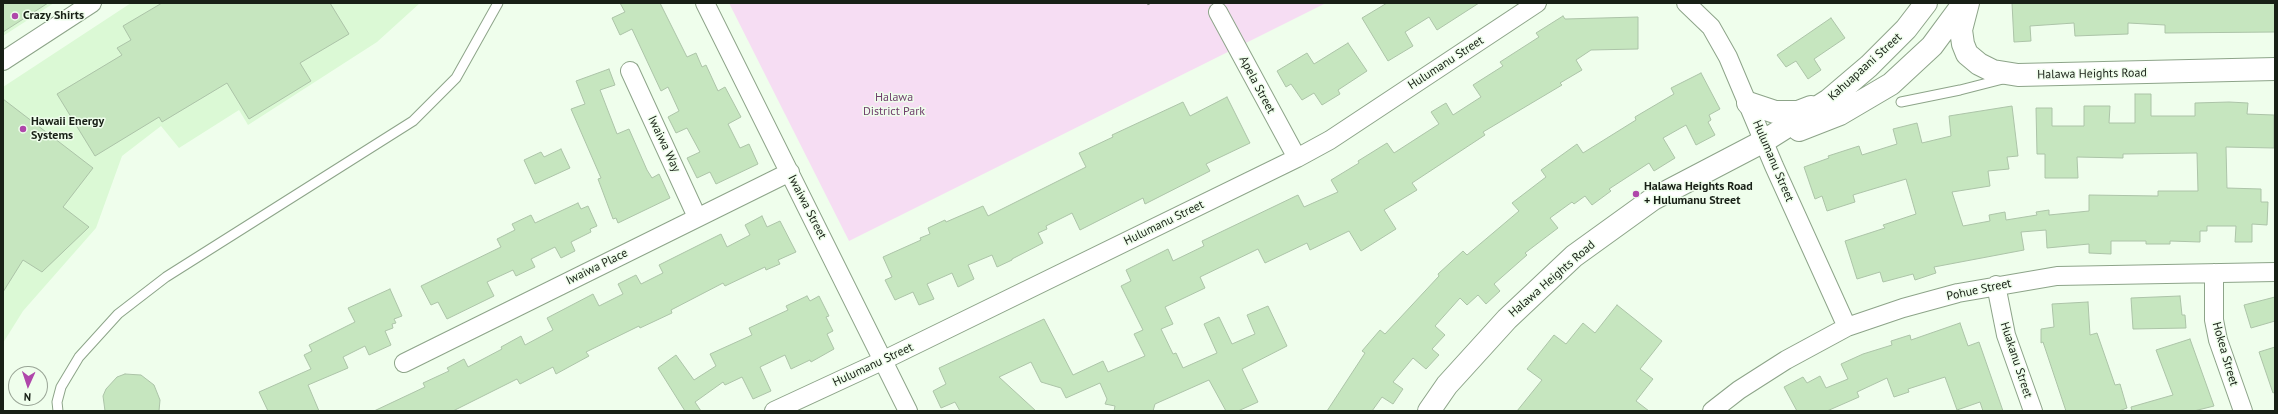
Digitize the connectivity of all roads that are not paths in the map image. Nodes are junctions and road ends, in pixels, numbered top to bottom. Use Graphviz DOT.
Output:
graph roads {
  1 [pos="92,3"];
  2 [pos="498,3"];
  3 [pos="705,3"];
  4 [pos="1537,3"];
  5 [pos="1686,3"];
  6 [pos="1926,3"];
  7 [pos="1964,3"];
  8 [pos="1968,3"];
  9 [pos="1218,12"];
  10 [pos="5,55"];
  11 [pos="2275,69"];
  12 [pos="630,71"];
  13 [pos="2018,75"];
  14 [pos="1829,100"];
  15 [pos="1901,102"];
  16 [pos="1748,103"];
  17 [pos="1764,142"];
  18 [pos="1297,158"];
  19 [pos="790,172"];
  20 [pos="697,217"];
  21 [pos="2275,272"];
  22 [pos="2214,273"];
  23 [pos="1996,285"];
  24 [pos="1847,327"];
  25 [pos="884,360"];
  26 [pos="404,363"];
  27 [pos="58,411"];
  28 [pos="774,411"];
  29 [pos="908,411"];
  30 [pos="1429,411"];
  31 [pos="1712,411"];
  32 [pos="2033,411"];
  33 [pos="2243,411"];
  1 -- 10 [label="street"];
  2 -- 27 [label="lane"];
  3 -- 19 [label="street, Iwaiwa Street"];
  4 -- 18 [label="street, Hulumanu Street"];
  5 -- 16 [label="street, Hulumanu Street"];
  6 -- 14 [label="street, Kahuapaani Street"];
  7 -- 17 [label="street, Kahuapaani Street"];
  8 -- 13 [label="street, Halawa Heights Road"];
  9 -- 18 [label="street, Apela Street"];
  11 -- 13 [label="street, Halawa Heights Road"];
  12 -- 20 [label="street, Iwaiwa Way"];
  13 -- 15 [label="lane"];
  14 -- 16 [label="street"];
  14 -- 17 [label="street, Kahuapaani Street"];
  16 -- 17 [label="street, Hulumanu Street"];
  17 -- 24 [label="street, Hulumanu Street"];
  17 -- 30 [label="street, Halawa Heights Road"];
  18 -- 25 [label="street, Hulumanu Street"];
  19 -- 20 [label="street, Iwaiwa Place"];
  19 -- 25 [label="street, Iwaiwa Street"];
  20 -- 26 [label="street, Iwaiwa Place"];
  21 -- 22 [label="street, Pohue Street"];
  22 -- 23 [label="street, Pohue Street"];
  22 -- 33 [label="street, Hokea Street"];
  23 -- 24 [label="street, Pohue Street"];
  23 -- 32 [label="street, Huakanu Street"];
  24 -- 31 [label="street, Pohue Street"];
  25 -- 28 [label="street, Hulumanu Street"];
  25 -- 29 [label="street, Iwaiwa Street"];
}
